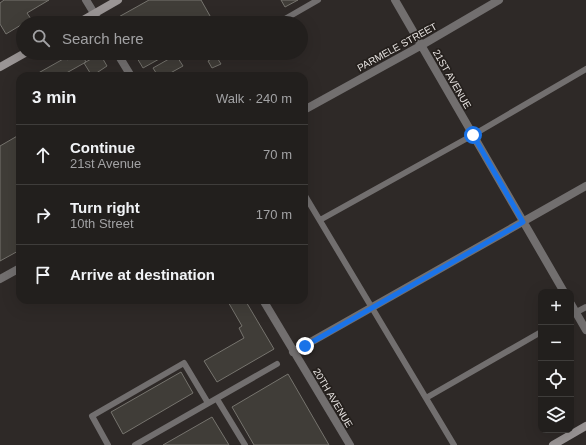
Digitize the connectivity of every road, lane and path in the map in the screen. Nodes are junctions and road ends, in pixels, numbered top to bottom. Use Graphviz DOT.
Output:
graph roads {
  1 [pos="86,0"];
  2 [pos="118,0"];
  3 [pos="318,0"];
  4 [pos="395,0"];
  5 [pos="499,0"];
  6 [pos="94,14"];
  7 [pos="90,16"];
  8 [pos="290,16"];
  9 [pos="422,45"];
  10 [pos="16,58"];
  11 [pos="122,60"];
  12 [pos="0,67"];
  13 [pos="586,69"];
  14 [pos="129,72"];
  15 [pos="308,108"];
  16 [pos="473,135"];
  17 [pos="586,186"];
  18 [pos="308,200"];
  19 [pos="320,220"];
  20 [pos="523,222"];
  21 [pos="16,270"];
  22 [pos="0,279"];
  23 [pos="562,289"];
  24 [pos="265,304"];
  25 [pos="373,307"];
  26 [pos="586,307"];
  27 [pos="574,313"];
  28 [pos="574,315"];
  29 [pos="586,330"];
  30 [pos="538,334"];
  31 [pos="293,352"];
  32 [pos="277,364"];
  33 [pos="426,398"];
  34 [pos="217,399"];
  35 [pos="208,403"];
  36 [pos="586,426"];
  37 [pos="108,445"];
  38 [pos="135,445"];
  39 [pos="245,445"];
  40 [pos="350,445"];
  41 [pos="454,445"];
  42 [pos="554,445"];
  1 -- 6 [label="street"];
  2 -- 6 [label="main road"];
  3 -- 8 [label="lane"];
  4 -- 9 [label="street, 21ST AVENUE"];
  5 -- 9 [label="street, PARMELE STREET"];
  6 -- 7 [label="main road"];
  9 -- 15 [label="street, PARMELE STREET"];
  9 -- 16 [label="street, 21ST AVENUE"];
  10 -- 12 [label="main road"];
  11 -- 14 [label="street"];
  13 -- 16 [label="lane"];
  16 -- 19 [label="lane"];
  16 -- 20 [label="street, 21ST AVENUE"];
  17 -- 20 [label="street"];
  18 -- 19 [label="lane"];
  19 -- 25 [label="lane"];
  20 -- 23 [label="street, 21ST AVENUE"];
  20 -- 25 [label="street"];
  21 -- 22 [label="street"];
  24 -- 31 [label="street, 20TH AVENUE"];
  25 -- 31 [label="street"];
  25 -- 33 [label="lane"];
  26 -- 27 [label="lane"];
  28 -- 29 [label="street"];
  30 -- 33 [label="lane"];
  31 -- 40 [label="street, 20TH AVENUE"];
  32 -- 34 [label="lane"];
  33 -- 41 [label="lane"];
  34 -- 35 [label="lane"];
  34 -- 39 [label="lane"];
  35 -- 37 [label="lane"];
  35 -- 38 [label="lane"];
  36 -- 42 [label="main road"];
}
